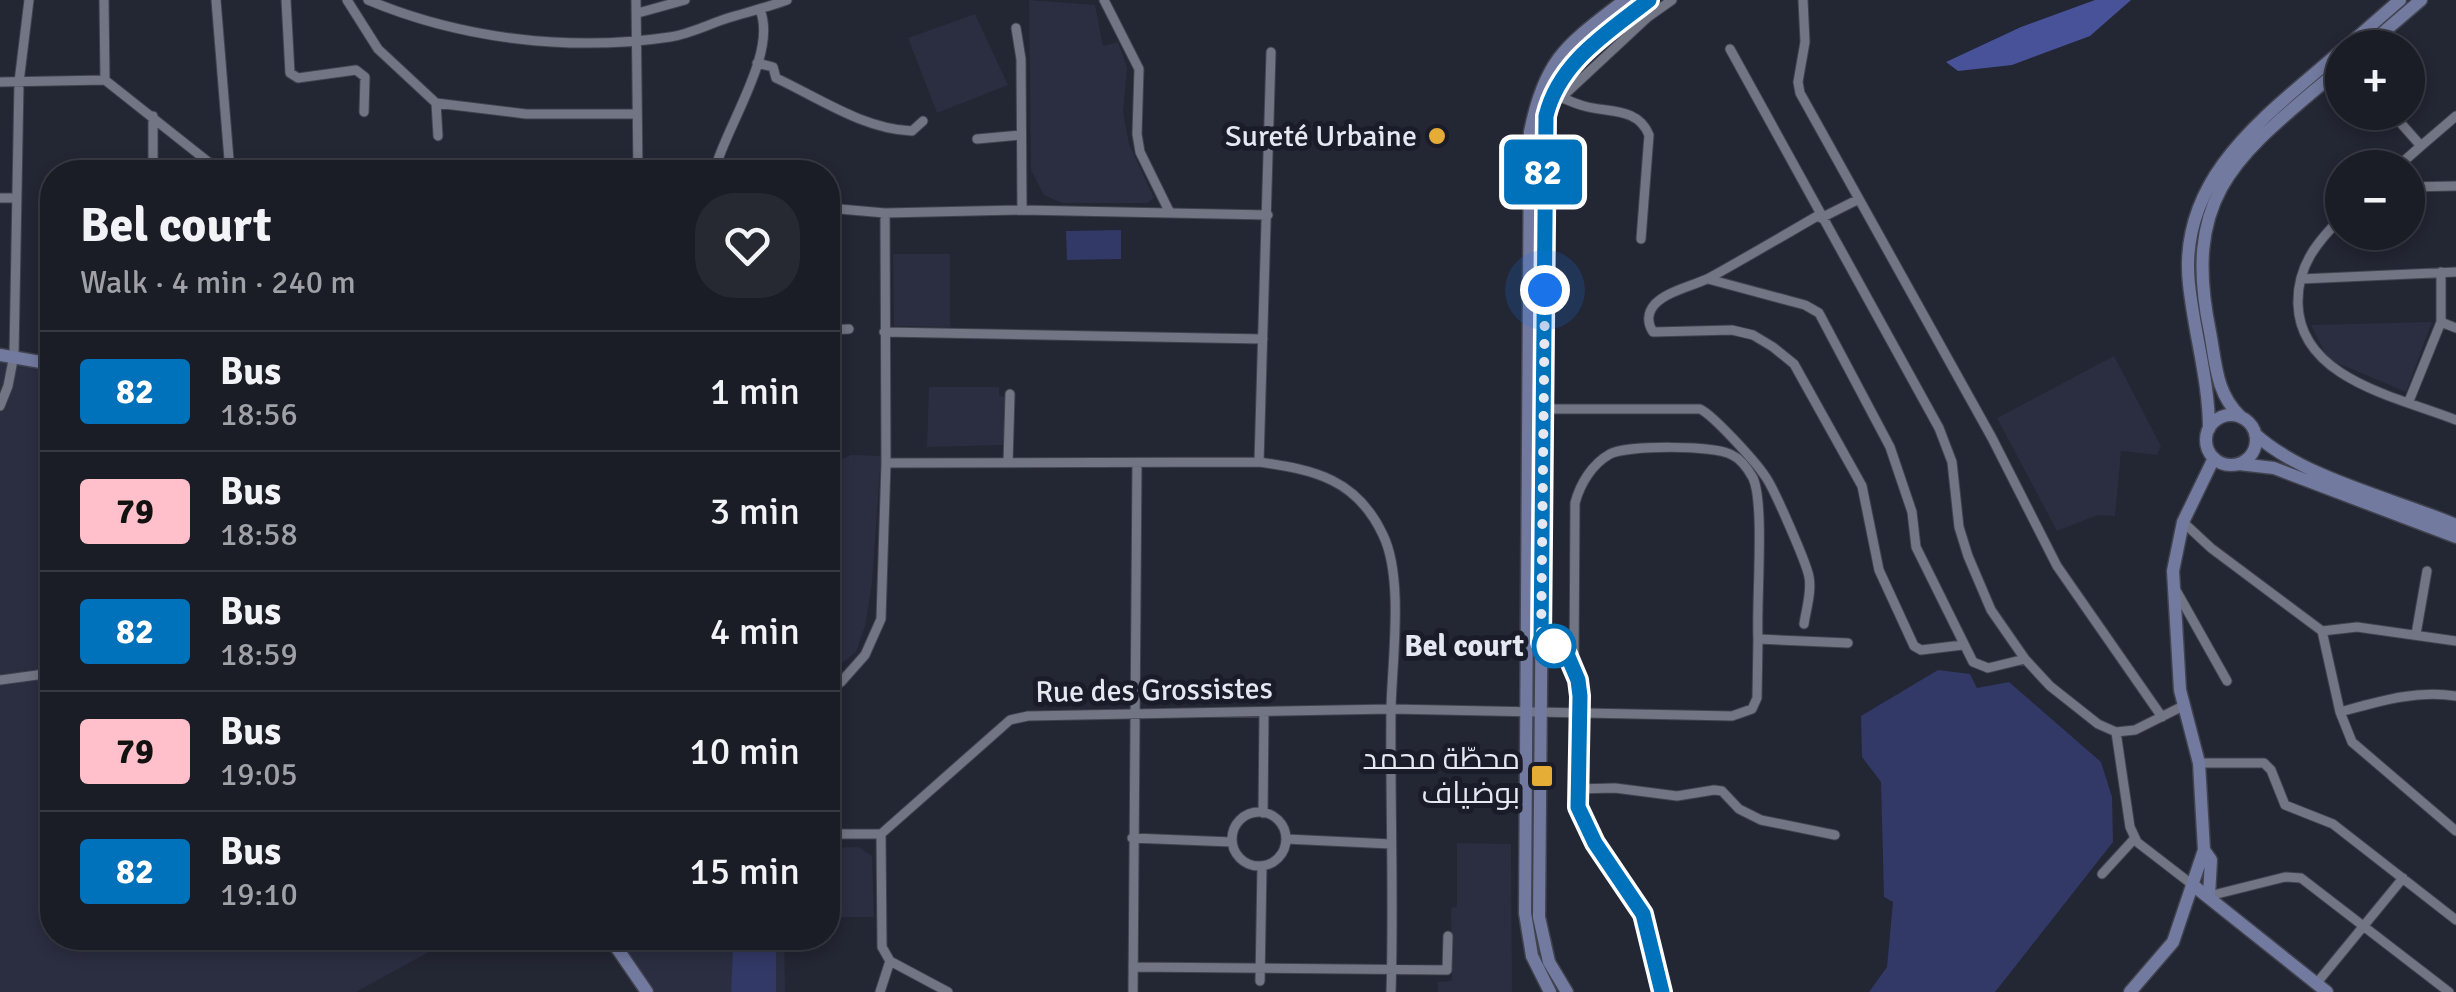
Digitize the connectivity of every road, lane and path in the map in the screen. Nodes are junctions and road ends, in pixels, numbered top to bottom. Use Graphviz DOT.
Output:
graph roads {
  1 [pos="29,0"];
  2 [pos="104,0"];
  3 [pos="216,0"];
  4 [pos="286,0"];
  5 [pos="347,0"];
  6 [pos="636,0"];
  7 [pos="686,0"];
  8 [pos="787,0"];
  9 [pos="1104,0"];
  10 [pos="1626,0"];
  11 [pos="1650,0"];
  12 [pos="1672,0"];
  13 [pos="1804,0"];
  14 [pos="2400,0"];
  15 [pos="2421,0"];
  16 [pos="371,1"];
  17 [pos="760,10"];
  18 [pos="638,13"];
  19 [pos="1016,28"];
  20 [pos="2366,30"];
  21 [pos="2387,30"];
  22 [pos="636,41"];
  23 [pos="1730,49"];
  24 [pos="1271,52"];
  25 [pos="756,63"];
  26 [pos="2325,65"];
  27 [pos="105,80"];
  28 [pos="0,82"];
  29 [pos="19,82"];
  30 [pos="2325,82"];
  31 [pos="1550,96"];
  32 [pos="436,103"];
  33 [pos="364,112"];
  34 [pos="637,114"];
  35 [pos="152,116"];
  36 [pos="2456,116"];
  37 [pos="923,120"];
  38 [pos="2407,130"];
  39 [pos="1021,135"];
  40 [pos="438,136"];
  41 [pos="977,139"];
  42 [pos="2420,146"];
  43 [pos="2416,150"];
  44 [pos="153,160"];
  45 [pos="206,160"];
  46 [pos="229,160"];
  47 [pos="638,160"];
  48 [pos="719,160"];
  49 [pos="2456,186"];
  50 [pos="2425,187"];
  51 [pos="0,198"];
  52 [pos="16,198"];
  53 [pos="1857,200"];
  54 [pos="840,209"];
  55 [pos="1022,210"];
  56 [pos="885,213"];
  57 [pos="1170,213"];
  58 [pos="1268,215"];
  59 [pos="1820,216"];
  60 [pos="2325,235"];
  61 [pos="1641,238"];
  62 [pos="2440,272"];
  63 [pos="2456,272"];
  64 [pos="1708,279"];
  65 [pos="2300,279"];
  66 [pos="2441,322"];
  67 [pos="2456,328"];
  68 [pos="840,329"];
  69 [pos="850,329"];
  70 [pos="884,332"];
  71 [pos="1262,338"];
  72 [pos="7,355"];
  73 [pos="40,362"];
  74 [pos="1010,394"];
  75 [pos="2409,402"];
  76 [pos="0,406"];
  77 [pos="1542,409"];
  78 [pos="2240,416"];
  79 [pos="2456,420"];
  80 [pos="2209,429"];
  81 [pos="2256,434"];
  82 [pos="2214,458"];
  83 [pos="1259,462"];
  84 [pos="1008,463"];
  85 [pos="1137,463"];
  86 [pos="886,464"];
  87 [pos="2238,464"];
  88 [pos="2183,522"];
  89 [pos="2456,525"];
  90 [pos="2456,536"];
  91 [pos="2428,572"];
  92 [pos="2174,585"];
  93 [pos="1804,624"];
  94 [pos="2322,631"];
  95 [pos="2416,634"];
  96 [pos="1758,640"];
  97 [pos="2456,641"];
  98 [pos="1541,642"];
  99 [pos="1848,643"];
  100 [pos="1964,645"];
  101 [pos="2025,659"];
  102 [pos="1574,666"];
  103 [pos="40,675"];
  104 [pos="0,680"];
  105 [pos="2227,681"];
  106 [pos="840,683"];
  107 [pos="2456,696"];
  108 [pos="2183,706"];
  109 [pos="1391,709"];
  110 [pos="1533,711"];
  111 [pos="1580,712"];
  112 [pos="2340,712"];
  113 [pos="1133,713"];
  114 [pos="1264,713"];
  115 [pos="2162,716"];
  116 [pos="2116,732"];
  117 [pos="2199,763"];
  118 [pos="1576,789"];
  119 [pos="1263,812"];
  120 [pos="2456,831"];
  121 [pos="840,834"];
  122 [pos="881,834"];
  123 [pos="1834,835"];
  124 [pos="1132,838"];
  125 [pos="2135,838"];
  126 [pos="1286,839"];
  127 [pos="1232,842"];
  128 [pos="1391,844"];
  129 [pos="2204,850"];
  130 [pos="1262,866"];
  131 [pos="2102,874"];
  132 [pos="2403,878"];
  133 [pos="2194,886"];
  134 [pos="2209,896"];
  135 [pos="2456,920"];
  136 [pos="2364,925"];
  137 [pos="1448,936"];
  138 [pos="618,950"];
  139 [pos="890,961"];
  140 [pos="1262,967"];
  141 [pos="1132,968"];
  142 [pos="1392,968"];
  143 [pos="1260,981"];
  144 [pos="2322,988"];
  145 [pos="647,992"];
  146 [pos="880,992"];
  147 [pos="948,992"];
  148 [pos="1134,992"];
  149 [pos="1391,992"];
  150 [pos="1550,992"];
  151 [pos="1567,992"];
  152 [pos="1662,992"];
  153 [pos="2130,992"];
  154 [pos="2450,992"];
  1 -- 29 [label="street"];
  2 -- 27 [label="street"];
  3 -- 46 [label="street"];
  4 -- 33 [label="street"];
  5 -- 32 [label="street"];
  6 -- 18 [label="street"];
  7 -- 18 [label="street"];
  8 -- 17 [label="street"];
  9 -- 57 [label="street"];
  10 -- 31 [label="main road"];
  11 -- 31 [label="main road"];
  12 -- 31 [label="street"];
  13 -- 53 [label="street"];
  14 -- 20 [label="main road"];
  15 -- 21 [label="main road"];
  16 -- 22 [label="street"];
  17 -- 22 [label="street"];
  17 -- 25 [label="street"];
  18 -- 22 [label="street"];
  19 -- 39 [label="street"];
  22 -- 34 [label="street"];
  23 -- 59 [label="street"];
  24 -- 58 [label="street"];
  25 -- 37 [label="street"];
  25 -- 48 [label="street"];
  26 -- 80 [label="main road"];
  27 -- 29 [label="street"];
  27 -- 35 [label="street"];
  28 -- 29 [label="street"];
  29 -- 52 [label="street"];
  30 -- 78 [label="main road"];
  31 -- 61 [label="street"];
  31 -- 77 [label="main road"];
  31 -- 110 [label="main road"];
  32 -- 34 [label="street"];
  32 -- 40 [label="street"];
  34 -- 47 [label="street"];
  35 -- 44 [label="street"];
  35 -- 45 [label="street"];
  36 -- 42 [label="street"];
  38 -- 42 [label="street"];
  39 -- 41 [label="street"];
  39 -- 55 [label="street"];
  42 -- 43 [label="street"];
  49 -- 50 [label="street"];
  51 -- 52 [label="street"];
  52 -- 72 [label="street"];
  53 -- 59 [label="street"];
  53 -- 115 [label="street"];
  54 -- 56 [label="street"];
  55 -- 56 [label="street"];
  55 -- 57 [label="street"];
  56 -- 70 [label="street"];
  57 -- 58 [label="street"];
  58 -- 71 [label="street"];
  59 -- 64 [label="street"];
  59 -- 101 [label="street"];
  60 -- 65 [label="street"];
  62 -- 63 [label="street"];
  62 -- 65 [label="street"];
  62 -- 66 [label="street"];
  64 -- 100 [label="street"];
  64 -- 100 [label="street"];
  65 -- 75 [label="street"];
  66 -- 67 [label="street"];
  66 -- 75 [label="street"];
  68 -- 69 [label="street"];
  70 -- 71 [label="street"];
  70 -- 86 [label="street"];
  71 -- 83 [label="street"];
  72 -- 73 [label="main road"];
  72 -- 76 [label="street"];
  74 -- 84 [label="street"];
  75 -- 79 [label="street"];
  77 -- 93 [label="street"];
  77 -- 98 [label="main road"];
  78 -- 80 [label="main road"];
  78 -- 81 [label="main road"];
  80 -- 82 [label="main road"];
  81 -- 87 [label="main road"];
  81 -- 89 [label="main road"];
  82 -- 87 [label="main road"];
  82 -- 88 [label="main road"];
  83 -- 85 [label="street"];
  83 -- 109 [label="street"];
  84 -- 85 [label="street"];
  84 -- 86 [label="street"];
  85 -- 113 [label="street"];
  86 -- 106 [label="street"];
  87 -- 90 [label="main road"];
  88 -- 92 [label="main road"];
  88 -- 94 [label="street"];
  91 -- 95 [label="street"];
  92 -- 105 [label="street"];
  92 -- 108 [label="main road"];
  94 -- 95 [label="street"];
  94 -- 112 [label="street"];
  95 -- 97 [label="street"];
  96 -- 99 [label="street"];
  96 -- 102 [label="street"];
  96 -- 111 [label="street, Rue des Grossistes"];
  98 -- 102 [label="street"];
  98 -- 110 [label="main road"];
  100 -- 101 [label="street"];
  101 -- 116 [label="street"];
  102 -- 111 [label="street"];
  103 -- 104 [label="street"];
  107 -- 112 [label="street"];
  108 -- 115 [label="street"];
  108 -- 117 [label="main road"];
  109 -- 110 [label="street, Rue des Grossistes"];
  109 -- 114 [label="street, Rue des Grossistes"];
  109 -- 128 [label="street"];
  110 -- 111 [label="street, Rue des Grossistes"];
  110 -- 150 [label="main road"];
  110 -- 151 [label="main road"];
  111 -- 118 [label="street"];
  112 -- 120 [label="street"];
  113 -- 114 [label="street, Rue des Grossistes"];
  113 -- 122 [label="street, Rue des Grossistes"];
  113 -- 124 [label="street"];
  114 -- 119 [label="street"];
  115 -- 116 [label="street"];
  116 -- 125 [label="street"];
  117 -- 129 [label="main road"];
  117 -- 132 [label="street"];
  118 -- 123 [label="street"];
  118 -- 152 [label="street"];
  119 -- 126 [label="street"];
  119 -- 127 [label="street"];
  121 -- 122 [label="street"];
  122 -- 139 [label="street"];
  124 -- 127 [label="street"];
  124 -- 141 [label="street"];
  125 -- 131 [label="street"];
  125 -- 133 [label="street"];
  126 -- 128 [label="street"];
  126 -- 130 [label="street"];
  127 -- 130 [label="street"];
  128 -- 142 [label="street"];
  129 -- 133 [label="main road"];
  129 -- 134 [label="main road"];
  130 -- 140 [label="street"];
  132 -- 135 [label="street"];
  132 -- 136 [label="street"];
  133 -- 134 [label="main road"];
  133 -- 153 [label="main road"];
  134 -- 136 [label="street"];
  134 -- 144 [label="main road"];
  136 -- 144 [label="street"];
  136 -- 154 [label="street"];
  137 -- 142 [label="street"];
  138 -- 145 [label="main road"];
  139 -- 146 [label="street"];
  139 -- 147 [label="street"];
  140 -- 141 [label="street"];
  140 -- 142 [label="street"];
  140 -- 143 [label="street"];
  141 -- 148 [label="street"];
  142 -- 149 [label="street"];
}
